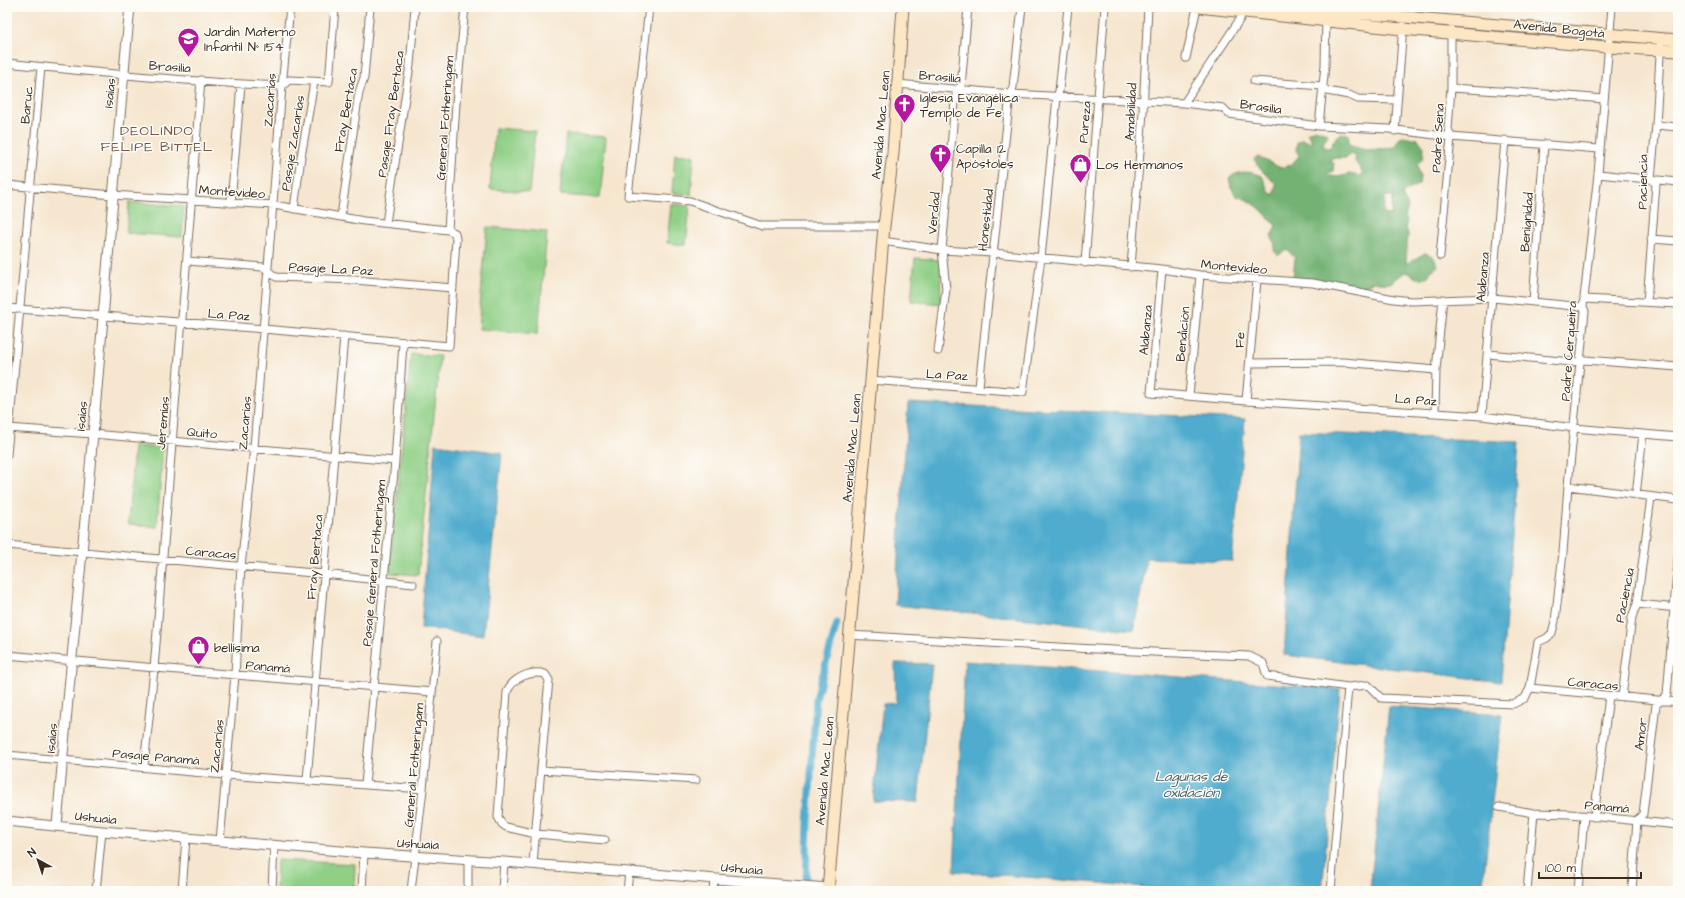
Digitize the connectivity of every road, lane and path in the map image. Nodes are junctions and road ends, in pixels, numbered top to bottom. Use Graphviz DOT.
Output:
graph roads {
  1 [pos="130,7"];
  2 [pos="290,7"];
  3 [pos="335,7"];
  4 [pos="370,7"];
  5 [pos="415,7"];
  6 [pos="465,7"];
  7 [pos="649,7"];
  8 [pos="903,7"];
  9 [pos="968,7"];
  10 [pos="1022,7"];
  11 [pos="1068,7"];
  12 [pos="1104,7"];
  13 [pos="1148,7"];
  14 [pos="1197,7"];
  15 [pos="1285,7"];
  16 [pos="1612,7"];
  17 [pos="1244,10"];
  18 [pos="1327,12"];
  19 [pos="1404,16"];
  20 [pos="1452,20"];
  21 [pos="1402,29"];
  22 [pos="1451,33"];
  23 [pos="1610,34"];
  24 [pos="1678,40"];
  25 [pos="1660,44"];
  26 [pos="1608,48"];
  27 [pos="1678,51"];
  28 [pos="1186,58"];
  29 [pos="7,63"];
  30 [pos="41,67"];
  31 [pos="124,75"];
  32 [pos="201,80"];
  33 [pos="1254,81"];
  34 [pos="314,82"];
  35 [pos="241,84"];
  36 [pos="897,84"];
  37 [pos="282,86"];
  38 [pos="1322,86"];
  39 [pos="1451,88"];
  40 [pos="957,89"];
  41 [pos="1011,94"];
  42 [pos="1057,97"];
  43 [pos="1098,98"];
  44 [pos="1604,99"];
  45 [pos="1143,100"];
  46 [pos="1397,100"];
  47 [pos="1184,103"];
  48 [pos="1656,125"];
  49 [pos="1319,126"];
  50 [pos="1678,127"];
  51 [pos="1395,131"];
  52 [pos="1451,137"];
  53 [pos="1505,140"];
  54 [pos="1544,144"];
  55 [pos="1599,149"];
  56 [pos="1598,174"];
  57 [pos="1651,179"];
  58 [pos="1678,182"];
  59 [pos="7,185"];
  60 [pos="31,187"];
  61 [pos="112,195"];
  62 [pos="191,200"];
  63 [pos="231,203"];
  64 [pos="274,205"];
  65 [pos="294,209"];
  66 [pos="341,216"];
  67 [pos="386,224"];
  68 [pos="884,226"];
  69 [pos="451,232"];
  70 [pos="1651,239"];
  71 [pos="883,241"];
  72 [pos="1678,241"];
  73 [pos="942,250"];
  74 [pos="993,253"];
  75 [pos="1440,256"];
  76 [pos="1041,258"];
  77 [pos="187,261"];
  78 [pos="1085,263"];
  79 [pos="1131,267"];
  80 [pos="1162,269"];
  81 [pos="267,271"];
  82 [pos="1200,275"];
  83 [pos="1257,280"];
  84 [pos="453,288"];
  85 [pos="1493,298"];
  86 [pos="1443,299"];
  87 [pos="1533,302"];
  88 [pos="1647,302"];
  89 [pos="1584,303"];
  90 [pos="1678,304"];
  91 [pos="7,308"];
  92 [pos="19,310"];
  93 [pos="103,316"];
  94 [pos="182,323"];
  95 [pos="264,329"];
  96 [pos="344,336"];
  97 [pos="404,343"];
  98 [pos="449,346"];
  99 [pos="938,351"];
  100 [pos="1488,354"];
  101 [pos="1580,361"];
  102 [pos="1250,363"];
  103 [pos="1678,367"];
  104 [pos="1436,370"];
  105 [pos="870,380"];
  106 [pos="979,388"];
  107 [pos="1151,392"];
  108 [pos="1189,396"];
  109 [pos="1246,401"];
  110 [pos="1435,412"];
  111 [pos="1482,416"];
  112 [pos="8,428"];
  113 [pos="1574,428"];
  114 [pos="93,434"];
  115 [pos="1643,434"];
  116 [pos="1678,437"];
  117 [pos="173,441"];
  118 [pos="254,448"];
  119 [pos="7,455"];
  120 [pos="334,456"];
  121 [pos="395,462"];
  122 [pos="1568,486"];
  123 [pos="1636,495"];
  124 [pos="1651,497"];
  125 [pos="1678,500"];
  126 [pos="7,545"];
  127 [pos="81,552"];
  128 [pos="1678,558"];
  129 [pos="162,560"];
  130 [pos="241,566"];
  131 [pos="324,574"];
  132 [pos="384,581"];
  133 [pos="413,584"];
  134 [pos="1637,604"];
  135 [pos="1675,608"];
  136 [pos="849,635"];
  137 [pos="436,641"];
  138 [pos="7,655"];
  139 [pos="72,661"];
  140 [pos="154,669"];
  141 [pos="235,675"];
  142 [pos="316,683"];
  143 [pos="374,687"];
  144 [pos="1348,687"];
  145 [pos="1530,688"];
  146 [pos="432,692"];
  147 [pos="1609,696"];
  148 [pos="1622,698"];
  149 [pos="1661,701"];
  150 [pos="1678,702"];
  151 [pos="7,755"];
  152 [pos="62,760"];
  153 [pos="144,767"];
  154 [pos="541,770"];
  155 [pos="225,775"];
  156 [pos="307,780"];
  157 [pos="696,780"];
  158 [pos="365,785"];
  159 [pos="423,789"];
  160 [pos="1500,807"];
  161 [pos="1534,813"];
  162 [pos="1584,816"];
  163 [pos="1594,817"];
  164 [pos="1638,820"];
  165 [pos="7,821"];
  166 [pos="1678,825"];
  167 [pos="57,826"];
  168 [pos="102,831"];
  169 [pos="536,834"];
  170 [pos="186,838"];
  171 [pos="605,840"];
  172 [pos="220,841"];
  173 [pos="274,845"];
  174 [pos="364,853"];
  175 [pos="416,856"];
  176 [pos="468,859"];
  177 [pos="504,862"];
  178 [pos="534,864"];
  179 [pos="629,872"];
  180 [pos="714,878"];
  181 [pos="786,888"];
  182 [pos="828,890"];
  183 [pos="96,891"];
  184 [pos="182,891"];
  185 [pos="272,891"];
  186 [pos="362,891"];
  187 [pos="411,891"];
  188 [pos="468,891"];
  189 [pos="502,891"];
  190 [pos="627,891"];
  191 [pos="713,891"];
  192 [pos="1331,891"];
  193 [pos="1527,891"];
  194 [pos="1578,891"];
  195 [pos="1632,891"];
  1 -- 31 [label="street, Isaías"];
  2 -- 37 [label="street, Zacarías"];
  3 -- 34 [label="street, Brasilia"];
  4 -- 66 [label="street, Fray Bertaca"];
  5 -- 67 [label="street, Pasaje Fray Bertaca"];
  6 -- 69 [label="street, General Fotheringam"];
  7 -- 68 [label="street"];
  8 -- 36 [label="main road, Avenida Mac Lean"];
  9 -- 40 [label="street, Verdad"];
  10 -- 41 [label="street, Honestidad"];
  11 -- 42 [label="street"];
  12 -- 43 [label="street, Pureza"];
  13 -- 45 [label="street, Amabilidad"];
  14 -- 17 [label="main road, Avenida Bogotá"];
  14 -- 28 [label="street"];
  15 -- 18 [label="main road, Avenida Bogotá"];
  16 -- 23 [label="street, Padre Cerqueira"];
  17 -- 18 [label="main road, Avenida Bogotá"];
  17 -- 47 [label="street"];
  18 -- 19 [label="main road, Avenida Bogotá"];
  18 -- 21 [label="main road, Avenida Bogotá"];
  18 -- 38 [label="street"];
  19 -- 20 [label="main road, Avenida Bogotá"];
  19 -- 21 [label="street"];
  20 -- 22 [label="street, Padre Sena"];
  20 -- 23 [label="main road, Avenida Bogotá"];
  21 -- 22 [label="main road, Avenida Bogotá"];
  21 -- 46 [label="street"];
  22 -- 26 [label="main road, Avenida Bogotá"];
  22 -- 39 [label="street, Padre Sena"];
  23 -- 25 [label="main road, Avenida Bogotá"];
  23 -- 26 [label="street, Padre Cerqueira"];
  24 -- 25 [label="main road, Avenida Bogotá"];
  25 -- 26 [label="main road, Avenida Bogotá"];
  25 -- 27 [label="main road, Avenida Bogotá"];
  25 -- 48 [label="street, Paciencia"];
  26 -- 44 [label="street, Padre Cerqueira"];
  29 -- 30 [label="street, Brasilia"];
  30 -- 31 [label="street, Brasilia"];
  30 -- 60 [label="street, Baruc"];
  31 -- 32 [label="street, Brasilia"];
  31 -- 61 [label="street, Isaías"];
  32 -- 35 [label="street, Brasilia"];
  32 -- 62 [label="street, Jeremías"];
  33 -- 38 [label="street"];
  34 -- 37 [label="street, Brasilia"];
  34 -- 65 [label="street, Pasaje Zacarías"];
  35 -- 37 [label="street, Brasilia"];
  35 -- 63 [label="street"];
  36 -- 40 [label="street, Brasilia"];
  36 -- 68 [label="main road, Avenida Mac Lean"];
  37 -- 64 [label="street, Zacarías"];
  38 -- 46 [label="street"];
  38 -- 49 [label="street"];
  39 -- 44 [label="street"];
  39 -- 52 [label="street, Padre Sena"];
  40 -- 41 [label="street, Brasilia"];
  40 -- 73 [label="street, Verdad"];
  41 -- 42 [label="street, Brasilia"];
  41 -- 74 [label="street, Honestidad"];
  42 -- 43 [label="street, Brasilia"];
  42 -- 76 [label="street"];
  43 -- 45 [label="street, Brasilia"];
  43 -- 78 [label="street, Pureza"];
  44 -- 55 [label="street, Padre Cerqueira"];
  45 -- 47 [label="street, Brasilia"];
  45 -- 79 [label="street, Amabilidad"];
  46 -- 51 [label="street"];
  47 -- 49 [label="street, Brasilia"];
  48 -- 50 [label="street"];
  48 -- 57 [label="street, Paciencia"];
  49 -- 51 [label="street, Brasilia"];
  51 -- 52 [label="street, Brasilia"];
  52 -- 53 [label="street, Brasilia"];
  52 -- 75 [label="street, Padre Sena"];
  53 -- 54 [label="street, Brasilia"];
  53 -- 85 [label="street, Alabanza"];
  54 -- 55 [label="street, Brasilia"];
  54 -- 87 [label="street, Benignidad"];
  55 -- 56 [label="street, Padre Cerqueira"];
  56 -- 57 [label="street"];
  56 -- 89 [label="street, Padre Cerqueira"];
  57 -- 58 [label="street"];
  57 -- 70 [label="street, Paciencia"];
  59 -- 60 [label="street, Montevideo"];
  60 -- 61 [label="street, Montevideo"];
  60 -- 92 [label="street, Baruc"];
  61 -- 62 [label="street, Montevideo"];
  61 -- 93 [label="street, Isaías"];
  62 -- 63 [label="street, Montevideo"];
  62 -- 77 [label="street, Jeremías"];
  63 -- 64 [label="street, Montevideo"];
  64 -- 65 [label="street, Montevideo"];
  64 -- 81 [label="street, Zacarías"];
  65 -- 66 [label="street, Montevideo"];
  66 -- 67 [label="street, Montevideo"];
  67 -- 69 [label="street, Montevideo"];
  68 -- 71 [label="main road, Avenida Mac Lean"];
  69 -- 84 [label="street, General Fotheringam"];
  70 -- 72 [label="street"];
  70 -- 88 [label="street, Paciencia"];
  71 -- 73 [label="street, Montevideo"];
  71 -- 105 [label="main road, Avenida Mac Lean"];
  73 -- 74 [label="street, Montevideo"];
  73 -- 99 [label="street, Verdad"];
  74 -- 76 [label="street, Montevideo"];
  74 -- 106 [label="street, Honestidad"];
  76 -- 78 [label="street, Montevideo"];
  76 -- 106 [label="street, La Paz"];
  77 -- 81 [label="street, Pasaje La Paz"];
  77 -- 94 [label="street, Jeremías"];
  78 -- 79 [label="street, Montevideo"];
  79 -- 80 [label="street, Montevideo"];
  80 -- 82 [label="street, Montevideo"];
  80 -- 107 [label="street, Alabanza"];
  81 -- 84 [label="street, Pasaje La Paz"];
  81 -- 95 [label="street, Zacarías"];
  82 -- 83 [label="street, Montevideo"];
  82 -- 108 [label="street, Bendición"];
  83 -- 86 [label="street, Montevideo"];
  83 -- 102 [label="street, Fe"];
  84 -- 98 [label="street, General Fotheringam"];
  85 -- 86 [label="street, Montevideo"];
  85 -- 87 [label="street, Montevideo"];
  85 -- 100 [label="street, Alabanza"];
  86 -- 104 [label="street"];
  87 -- 89 [label="street, Montevideo"];
  88 -- 89 [label="street, Montevideo"];
  88 -- 90 [label="street, Montevideo"];
  89 -- 101 [label="street, Padre Cerqueira"];
  91 -- 92 [label="street, La Paz"];
  92 -- 93 [label="street, La Paz"];
  92 -- 112 [label="street, Baruc"];
  93 -- 94 [label="street, La Paz"];
  93 -- 114 [label="street, Isaías"];
  94 -- 95 [label="street, La Paz"];
  94 -- 117 [label="street, Jeremías"];
  95 -- 96 [label="street, La Paz"];
  95 -- 118 [label="street, Zacarías"];
  96 -- 97 [label="street, La Paz"];
  96 -- 120 [label="street, Fray Bertaca"];
  97 -- 98 [label="street, La Paz"];
  97 -- 121 [label="street, Pasaje General Fotheringam"];
  100 -- 101 [label="street"];
  100 -- 111 [label="street, Alabanza"];
  101 -- 103 [label="street"];
  101 -- 113 [label="street, Padre Cerqueira"];
  102 -- 104 [label="street"];
  102 -- 109 [label="street, Fe"];
  104 -- 110 [label="street"];
  105 -- 106 [label="street, La Paz"];
  105 -- 136 [label="main road, Avenida Mac Lean"];
  107 -- 108 [label="street, La Paz"];
  108 -- 109 [label="street, La Paz"];
  109 -- 110 [label="street, La Paz"];
  110 -- 111 [label="street, La Paz"];
  111 -- 113 [label="street, La Paz"];
  112 -- 114 [label="street, Quito"];
  112 -- 119 [label="street, Baruc"];
  113 -- 115 [label="street, La Paz"];
  113 -- 122 [label="street, Padre Cerqueira"];
  114 -- 117 [label="street, Quito"];
  114 -- 127 [label="street, Isaías"];
  115 -- 116 [label="street, La Paz"];
  115 -- 123 [label="street"];
  117 -- 118 [label="street, Quito"];
  117 -- 129 [label="street, Jeremías"];
  118 -- 120 [label="street, Quito"];
  118 -- 130 [label="street, Zacarías"];
  120 -- 121 [label="street, Quito"];
  120 -- 131 [label="street, Fray Bertaca"];
  121 -- 132 [label="street, Pasaje General Fotheringam"];
  122 -- 123 [label="street"];
  122 -- 145 [label="street, Padre Cerqueira"];
  123 -- 124 [label="street"];
  124 -- 125 [label="street"];
  124 -- 134 [label="street, Paciencia"];
  126 -- 127 [label="street, Caracas"];
  127 -- 129 [label="street, Caracas"];
  127 -- 139 [label="street, Isaías"];
  128 -- 135 [label="street, Amor"];
  129 -- 130 [label="street, Caracas"];
  129 -- 140 [label="street, Jeremías"];
  130 -- 131 [label="street, Caracas"];
  130 -- 141 [label="street, Zacarías"];
  131 -- 132 [label="street, Caracas"];
  131 -- 142 [label="street, Fray Bertaca"];
  132 -- 133 [label="street, Caracas"];
  132 -- 143 [label="street, Pasaje General Fotheringam"];
  134 -- 135 [label="street"];
  134 -- 148 [label="street, Paciencia"];
  135 -- 149 [label="street, Amor"];
  136 -- 144 [label="street"];
  136 -- 182 [label="main road, Avenida Mac Lean"];
  137 -- 146 [label="street, General Fotheringam"];
  138 -- 139 [label="street, Panamá"];
  139 -- 140 [label="street, Panamá"];
  139 -- 152 [label="street, Isaías"];
  140 -- 141 [label="street, Panamá"];
  140 -- 153 [label="street, Jeremías"];
  141 -- 142 [label="street, Panamá"];
  141 -- 155 [label="street, Zacarías"];
  142 -- 143 [label="street, Panamá"];
  142 -- 156 [label="street, Fray Bertaca"];
  143 -- 146 [label="street, Panamá"];
  143 -- 158 [label="street, Pasaje General Fotheringam"];
  144 -- 145 [label="street"];
  144 -- 192 [label="street"];
  145 -- 147 [label="street, Caracas"];
  146 -- 159 [label="street, General Fotheringam"];
  147 -- 148 [label="street, Caracas"];
  147 -- 163 [label="street"];
  148 -- 149 [label="street, Caracas"];
  149 -- 150 [label="street, Caracas"];
  149 -- 164 [label="street, Amor"];
  151 -- 152 [label="street, Pasaje Panamá"];
  152 -- 153 [label="street, Pasaje Panamá"];
  152 -- 167 [label="street, Isaías"];
  153 -- 155 [label="street, Pasaje Panamá"];
  154 -- 157 [label="street"];
  154 -- 169 [label="street"];
  154 -- 169 [label="street"];
  155 -- 156 [label="street, Pasaje Panamá"];
  155 -- 172 [label="street, Zacarías"];
  156 -- 158 [label="street, Pasaje Panamá"];
  158 -- 159 [label="street, Pasaje Panamá"];
  159 -- 175 [label="street, General Fotheringam"];
  160 -- 161 [label="street, Panamá"];
  161 -- 162 [label="street, Panamá"];
  161 -- 193 [label="street"];
  162 -- 163 [label="street, Panamá"];
  162 -- 194 [label="street"];
  163 -- 164 [label="street, Panamá"];
  164 -- 166 [label="street, Panamá"];
  164 -- 195 [label="street, Amor"];
  165 -- 167 [label="street, Ushuaia"];
  167 -- 168 [label="street, Ushuaia"];
  168 -- 170 [label="street, Ushuaia"];
  168 -- 183 [label="street"];
  169 -- 171 [label="street"];
  169 -- 178 [label="street"];
  170 -- 172 [label="street, Ushuaia"];
  170 -- 184 [label="street"];
  172 -- 173 [label="street, Ushuaia"];
  173 -- 174 [label="street, Ushuaia"];
  173 -- 185 [label="street"];
  174 -- 175 [label="street, Ushuaia"];
  174 -- 186 [label="street"];
  175 -- 176 [label="street, Ushuaia"];
  175 -- 187 [label="street, General Fotheringam"];
  176 -- 177 [label="street, Ushuaia"];
  176 -- 188 [label="street"];
  177 -- 178 [label="street, Ushuaia"];
  177 -- 189 [label="street"];
  178 -- 179 [label="street, Ushuaia"];
  179 -- 180 [label="street, Ushuaia"];
  179 -- 190 [label="street"];
  180 -- 181 [label="street, Ushuaia"];
  180 -- 191 [label="street"];
  181 -- 182 [label="street, Ushuaia"];
}
